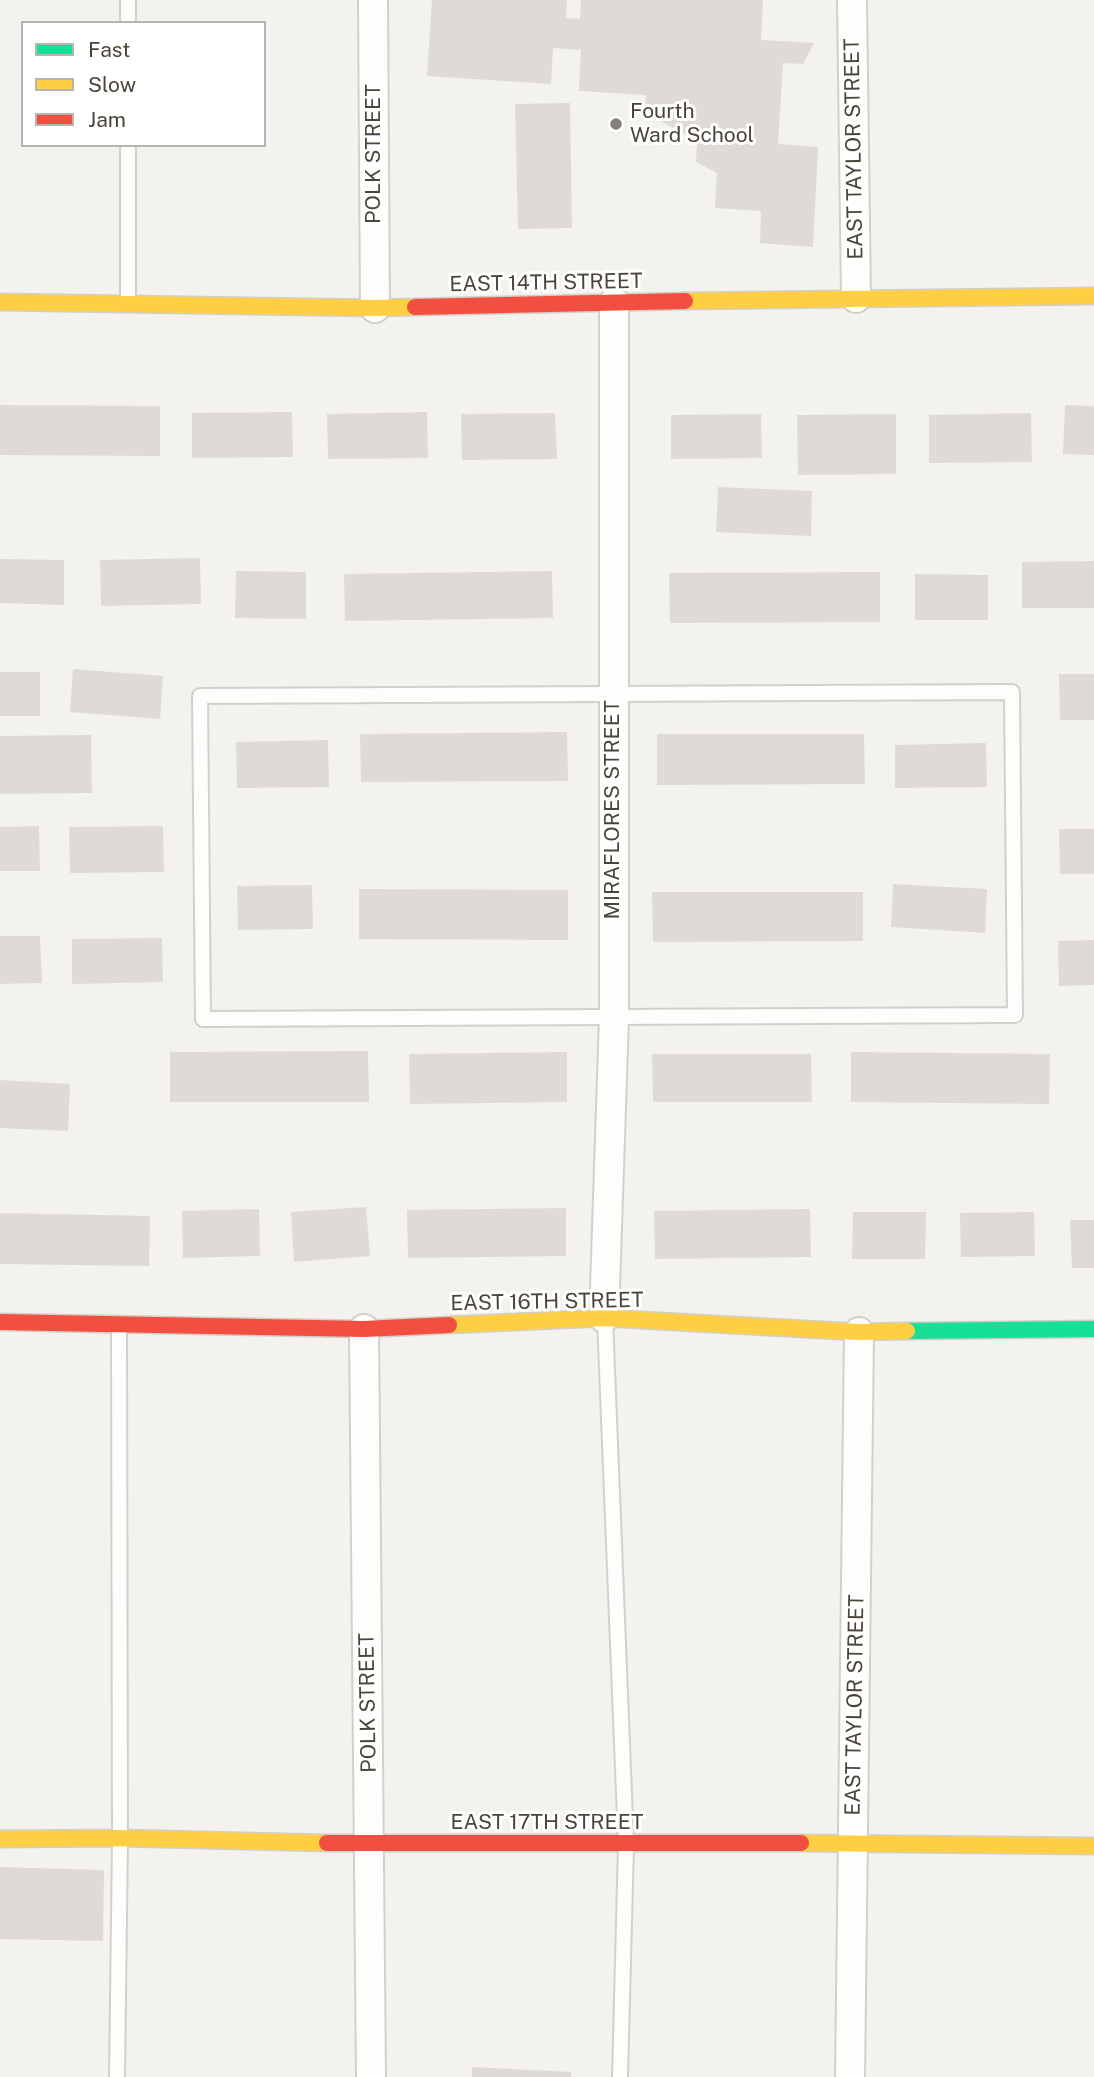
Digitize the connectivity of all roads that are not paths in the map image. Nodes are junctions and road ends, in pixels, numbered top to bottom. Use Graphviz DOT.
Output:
graph roads {
  1 [pos="128,0"];
  2 [pos="373,0"];
  3 [pos="852,0"];
  4 [pos="128,21"];
  5 [pos="128,147"];
  6 [pos="1094,296"];
  7 [pos="856,298"];
  8 [pos="0,302"];
  9 [pos="614,302"];
  10 [pos="128,304"];
  11 [pos="375,308"];
  12 [pos="613,694"];
  13 [pos="614,1017"];
  14 [pos="604,1318"];
  15 [pos="0,1322"];
  16 [pos="119,1323"];
  17 [pos="364,1329"];
  18 [pos="1094,1329"];
  19 [pos="859,1332"];
  20 [pos="120,1838"];
  21 [pos="0,1839"];
  22 [pos="626,1843"];
  23 [pos="854,1843"];
  24 [pos="370,1844"];
  25 [pos="1094,1846"];
  26 [pos="117,2077"];
  27 [pos="371,2077"];
  28 [pos="620,2077"];
  29 [pos="850,2077"];
  1 -- 4 [label="lane"];
  2 -- 11 [label="street, POLK STREET"];
  3 -- 7 [label="street, EAST TAYLOR STREET"];
  5 -- 10 [label="lane"];
  6 -- 7 [label="street, EAST 14TH STREET"];
  7 -- 9 [label="street, EAST 14TH STREET"];
  8 -- 10 [label="street, EAST 14TH STREET"];
  9 -- 11 [label="street, EAST 14TH STREET"];
  9 -- 12 [label="street, MIRAFLORES STREET"];
  10 -- 11 [label="street, EAST 14TH STREET"];
  12 -- 13 [label="street, MIRAFLORES STREET"];
  12 -- 13 [label="lane"];
  12 -- 13 [label="lane"];
  13 -- 14 [label="street, MIRAFLORES STREET"];
  14 -- 17 [label="street, EAST 16TH STREET"];
  14 -- 19 [label="street, EAST 16TH STREET"];
  14 -- 22 [label="lane"];
  15 -- 16 [label="street, EAST 16TH STREET"];
  16 -- 17 [label="street, EAST 16TH STREET"];
  16 -- 20 [label="lane"];
  17 -- 24 [label="street, POLK STREET"];
  18 -- 19 [label="street, EAST 16TH STREET"];
  19 -- 23 [label="street, EAST TAYLOR STREET"];
  20 -- 21 [label="street, EAST 17TH STREET"];
  20 -- 24 [label="street, EAST 17TH STREET"];
  20 -- 26 [label="lane"];
  22 -- 23 [label="street, EAST 17TH STREET"];
  22 -- 24 [label="street, EAST 17TH STREET"];
  22 -- 28 [label="lane"];
  23 -- 25 [label="street, EAST 17TH STREET"];
  23 -- 29 [label="street, EAST TAYLOR STREET"];
  24 -- 27 [label="street, POLK STREET"];
}
